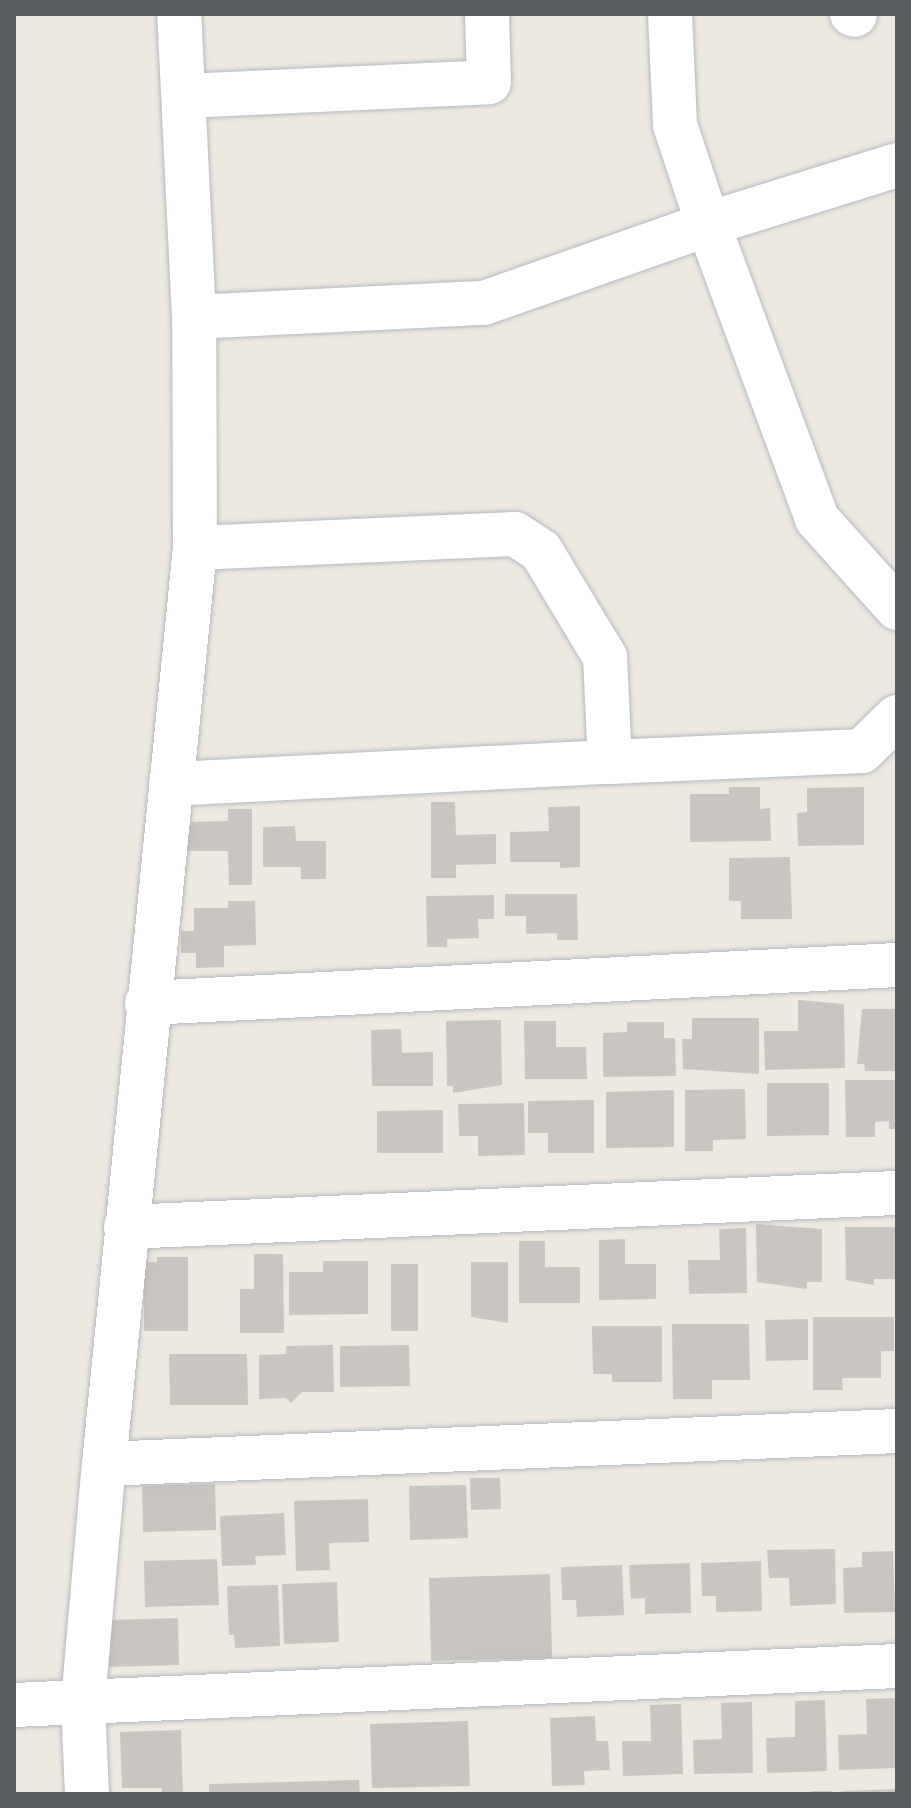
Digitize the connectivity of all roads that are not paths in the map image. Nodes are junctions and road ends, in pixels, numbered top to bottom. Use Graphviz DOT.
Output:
graph roads {
  1 [pos="179,14"];
  2 [pos="487,14"];
  3 [pos="670,14"];
  4 [pos="184,96"];
  5 [pos="897,165"];
  6 [pos="708,224"];
  7 [pos="194,317"];
  8 [pos="195,548"];
  9 [pos="897,608"];
  10 [pos="897,717"];
  11 [pos="610,762"];
  12 [pos="171,784"];
  13 [pos="897,965"];
  14 [pos="147,1003"];
  15 [pos="897,1193"];
  16 [pos="126,1227"];
  17 [pos="897,1431"];
  18 [pos="104,1464"];
  19 [pos="897,1666"];
  20 [pos="83,1702"];
  21 [pos="14,1705"];
  22 [pos="87,1794"];
  1 -- 4 [label="street"];
  2 -- 4 [label="street"];
  3 -- 6 [label="street"];
  4 -- 7 [label="street"];
  5 -- 6 [label="street"];
  6 -- 7 [label="street"];
  6 -- 9 [label="street"];
  7 -- 8 [label="street"];
  8 -- 11 [label="street"];
  8 -- 12 [label="street"];
  10 -- 11 [label="street"];
  11 -- 12 [label="street"];
  12 -- 14 [label="street"];
  13 -- 14 [label="street"];
  14 -- 16 [label="street"];
  15 -- 16 [label="street"];
  16 -- 18 [label="street"];
  17 -- 18 [label="street"];
  18 -- 20 [label="street"];
  19 -- 20 [label="street"];
  20 -- 21 [label="street"];
  20 -- 22 [label="street"];
}
